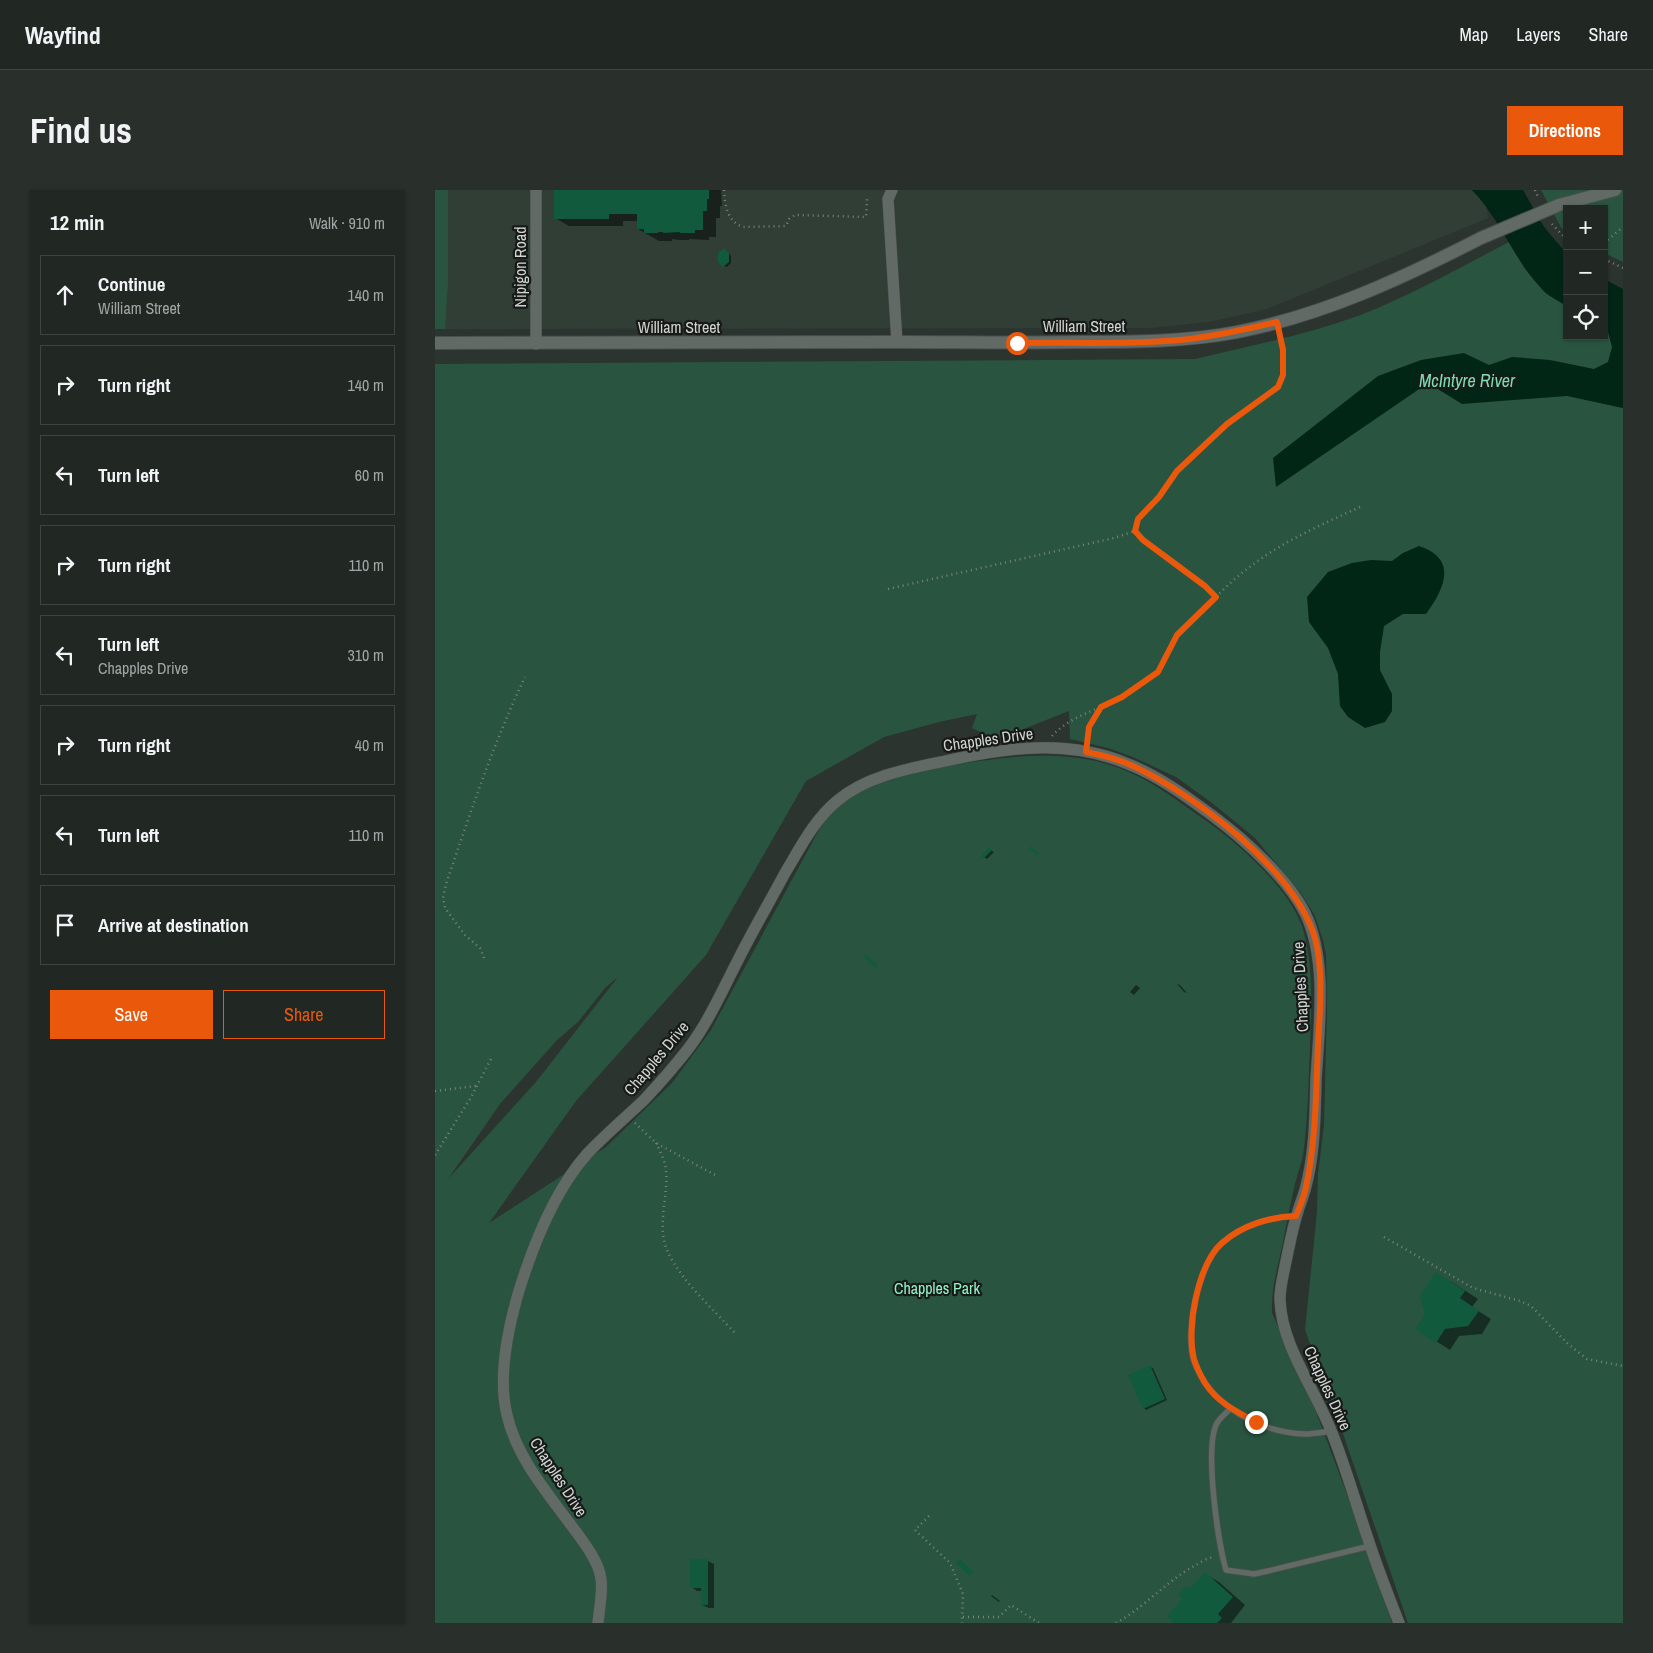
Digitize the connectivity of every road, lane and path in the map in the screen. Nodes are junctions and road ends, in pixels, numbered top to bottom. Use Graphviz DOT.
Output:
graph roads {
  1 [pos="536,190"];
  2 [pos="724,190"];
  3 [pos="892,190"];
  4 [pos="1535,190"];
  5 [pos="1615,190"];
  6 [pos="1538,197"];
  7 [pos="867,199"];
  8 [pos="1552,224"];
  9 [pos="1623,227"];
  10 [pos="1563,236"];
  11 [pos="1608,240"];
  12 [pos="1608,260"];
  13 [pos="1623,268"];
  14 [pos="1277,322"];
  15 [pos="897,342"];
  16 [pos="435,343"];
  17 [pos="536,344"];
  18 [pos="1360,507"];
  19 [pos="1135,531"];
  20 [pos="888,588"];
  21 [pos="1216,597"];
  22 [pos="525,677"];
  23 [pos="1101,707"];
  24 [pos="1045,748"];
  25 [pos="1086,752"];
  26 [pos="484,958"];
  27 [pos="491,1059"];
  28 [pos="476,1086"];
  29 [pos="435,1091"];
  30 [pos="627,1116"];
  31 [pos="656,1142"];
  32 [pos="435,1155"];
  33 [pos="717,1176"];
  34 [pos="1296,1216"];
  35 [pos="1384,1237"];
  36 [pos="735,1333"];
  37 [pos="1623,1366"];
  38 [pos="1230,1409"];
  39 [pos="1332,1432"];
  40 [pos="929,1516"];
  41 [pos="1370,1546"];
  42 [pos="1222,1556"];
  43 [pos="963,1617"];
  44 [pos="597,1623"];
  45 [pos="962,1623"];
  46 [pos="1039,1623"];
  47 [pos="1116,1623"];
  48 [pos="1399,1623"];
  1 -- 17 [label="street, Nipigon Road"];
  2 -- 7 [label="path"];
  3 -- 15 [label="street"];
  4 -- 6 [label="path"];
  5 -- 14 [label="street, William Street, bridge"];
  8 -- 10 [label="path"];
  9 -- 11 [label="path"];
  12 -- 13 [label="path"];
  14 -- 15 [label="street, William Street"];
  14 -- 19 [label="path"];
  15 -- 17 [label="street, William Street"];
  16 -- 17 [label="street, William Street"];
  18 -- 21 [label="path"];
  19 -- 20 [label="path"];
  19 -- 21 [label="path"];
  21 -- 23 [label="path"];
  22 -- 26 [label="path"];
  23 -- 24 [label="path"];
  23 -- 25 [label="path"];
  24 -- 25 [label="street, Chapples Drive"];
  24 -- 30 [label="street, Chapples Drive"];
  25 -- 34 [label="street, Chapples Drive"];
  27 -- 28 [label="path"];
  28 -- 29 [label="path"];
  28 -- 32 [label="path"];
  30 -- 31 [label="path"];
  30 -- 44 [label="street, Chapples Drive"];
  31 -- 33 [label="path"];
  31 -- 36 [label="path"];
  34 -- 38 [label="lane"];
  34 -- 39 [label="street, Chapples Drive"];
  35 -- 37 [label="path"];
  38 -- 39 [label="lane"];
  38 -- 42 [label="lane"];
  39 -- 41 [label="street, Chapples Drive"];
  40 -- 43 [label="path"];
  41 -- 42 [label="lane"];
  41 -- 48 [label="street, Chapples Drive"];
  42 -- 47 [label="path"];
  43 -- 45 [label="path"];
  43 -- 46 [label="path"];
}
